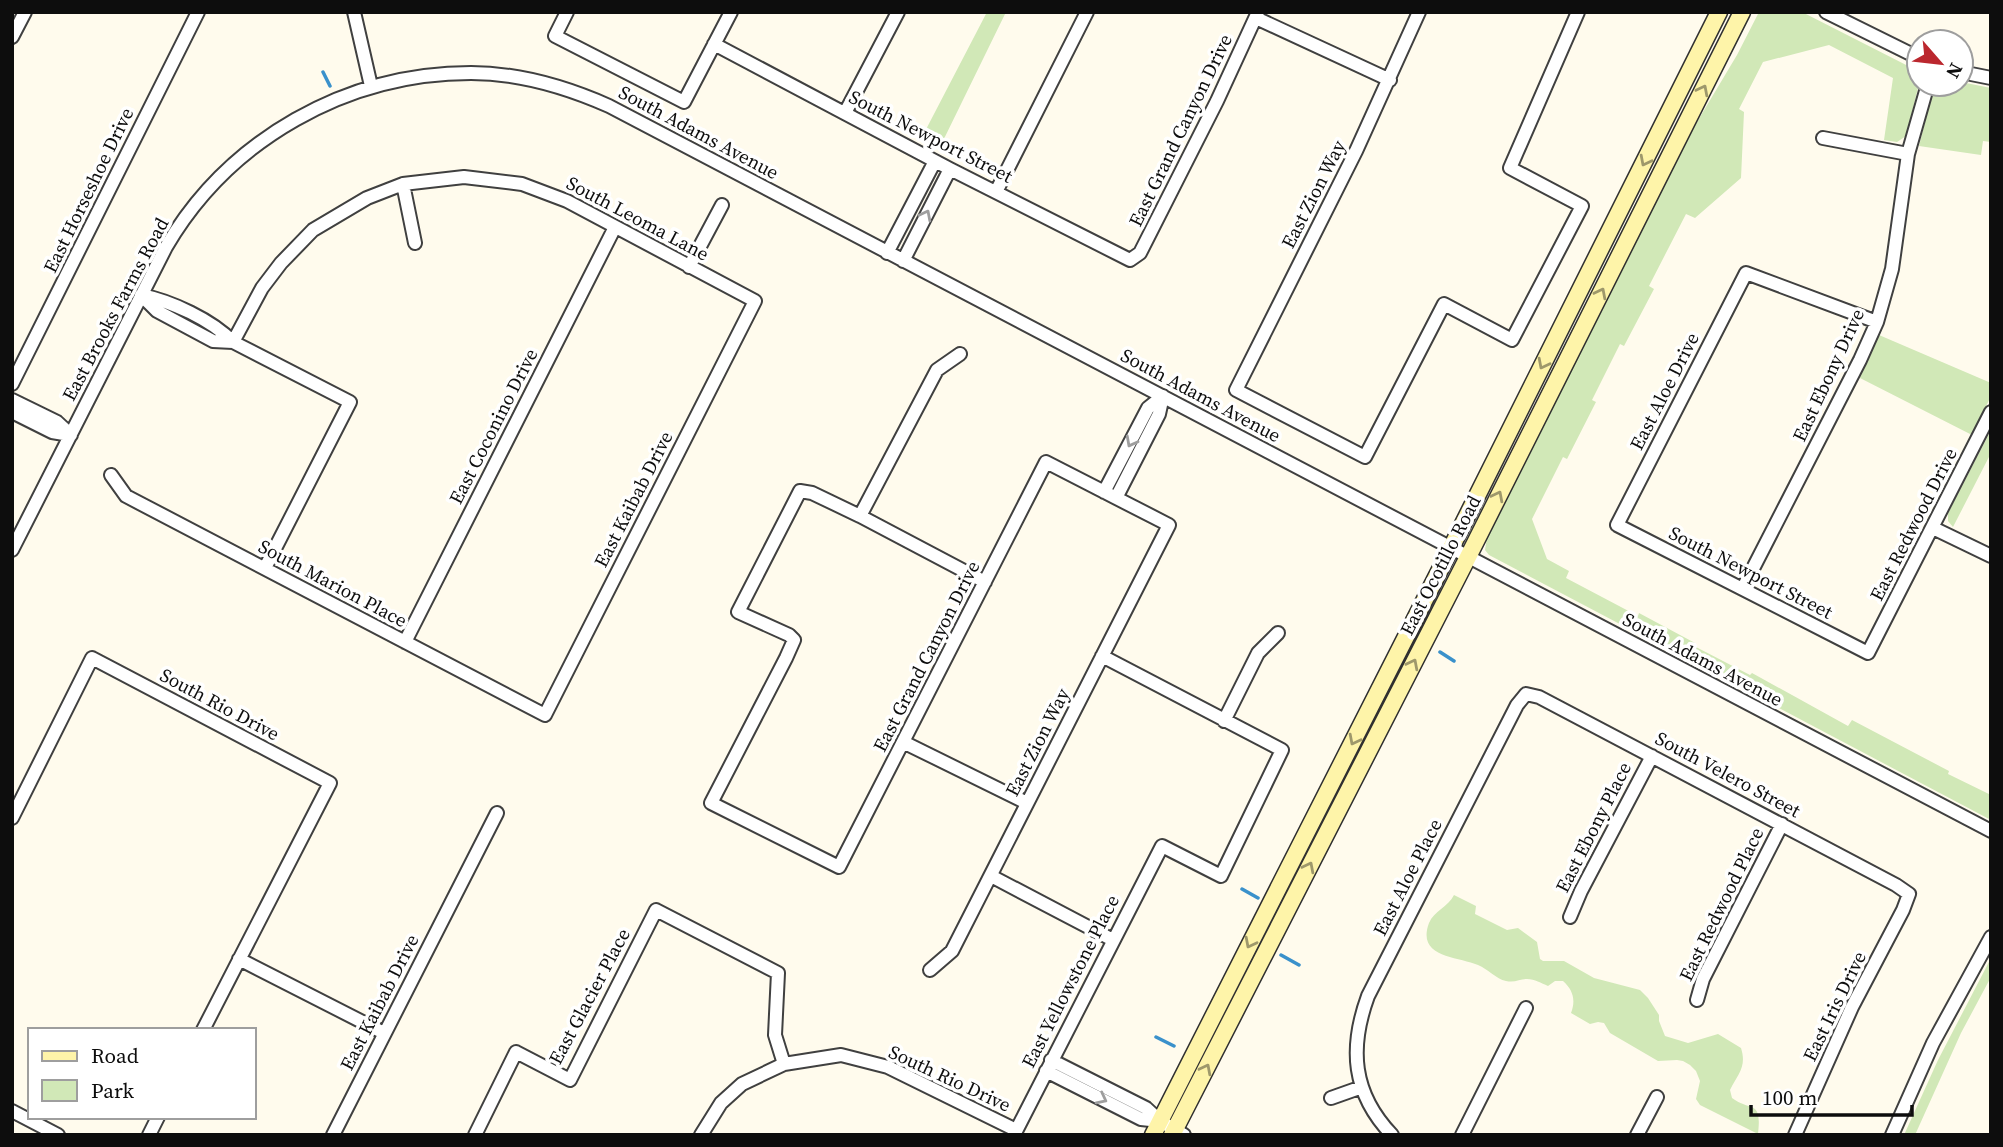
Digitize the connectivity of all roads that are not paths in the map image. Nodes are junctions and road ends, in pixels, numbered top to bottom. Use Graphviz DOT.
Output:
graph roads {
  1 [pos="25,12"];
  2 [pos="198,12"];
  3 [pos="354,12"];
  4 [pos="567,12"];
  5 [pos="731,12"];
  6 [pos="898,12"];
  7 [pos="1087,12"];
  8 [pos="1419,12"];
  9 [pos="1578,12"];
  10 [pos="1719,12"];
  11 [pos="1742,12"];
  12 [pos="1826,12"];
  13 [pos="1257,15"];
  14 [pos="12,37"];
  15 [pos="715,44"];
  16 [pos="1905,51"];
  17 [pos="1390,80"];
  18 [pos="371,86"];
  19 [pos="1924,98"];
  20 [pos="845,113"];
  21 [pos="1823,138"];
  22 [pos="1908,154"];
  23 [pos="935,162"];
  24 [pos="950,169"];
  25 [pos="403,184"];
  26 [pos="996,192"];
  27 [pos="722,205"];
  28 [pos="615,227"];
  29 [pos="415,243"];
  30 [pos="887,253"];
  31 [pos="1130,260"];
  32 [pos="902,261"];
  33 [pos="689,267"];
  34 [pos="141,295"];
  35 [pos="755,301"];
  36 [pos="1877,321"];
  37 [pos="233,342"];
  38 [pos="960,354"];
  39 [pos="12,384"];
  40 [pos="1163,396"];
  41 [pos="12,400"];
  42 [pos="12,412"];
  43 [pos="1991,412"];
  44 [pos="28,413"];
  45 [pos="71,435"];
  46 [pos="111,475"];
  47 [pos="1110,495"];
  48 [pos="860,516"];
  49 [pos="1617,525"];
  50 [pos="17,528"];
  51 [pos="1933,528"];
  52 [pos="1451,548"];
  53 [pos="12,550"];
  54 [pos="1991,556"];
  55 [pos="1468,557"];
  56 [pos="264,568"];
  57 [pos="985,582"];
  58 [pos="1743,588"];
  59 [pos="1278,633"];
  60 [pos="405,642"];
  61 [pos="1868,653"];
  62 [pos="1102,656"];
  63 [pos="1526,694"];
  64 [pos="545,715"];
  65 [pos="1224,720"];
  66 [pos="903,742"];
  67 [pos="1652,756"];
  68 [pos="1027,803"];
  69 [pos="497,813"];
  70 [pos="12,818"];
  71 [pos="1782,824"];
  72 [pos="1991,831"];
  73 [pos="990,876"];
  74 [pos="1909,894"];
  75 [pos="1570,916"];
  76 [pos="1991,937"];
  77 [pos="1113,940"];
  78 [pos="239,959"];
  79 [pos="930,970"];
  80 [pos="1697,1000"];
  81 [pos="1527,1008"];
  82 [pos="204,1028"];
  83 [pos="384,1033"];
  84 [pos="784,1064"];
  85 [pos="1048,1065"];
  86 [pos="1362,1087"];
  87 [pos="1657,1097"];
  88 [pos="1331,1098"];
  89 [pos="12,1111"];
  90 [pos="157,1119"];
  91 [pos="1157,1128"];
  92 [pos="1015,1133"];
  93 [pos="1177,1133"];
  94 [pos="1797,1134"];
  95 [pos="58,1135"];
  96 [pos="149,1135"];
  97 [pos="332,1135"];
  98 [pos="475,1135"];
  99 [pos="701,1135"];
  100 [pos="1392,1135"];
  101 [pos="1462,1135"];
  102 [pos="1637,1135"];
  103 [pos="1892,1135"];
  1 -- 14 [label="street"];
  2 -- 39 [label="street, East Horseshoe Drive"];
  3 -- 18 [label="street"];
  4 -- 15 [label="street"];
  5 -- 15 [label="street"];
  6 -- 20 [label="street"];
  7 -- 26 [label="street"];
  8 -- 17 [label="street, East Zion Way"];
  9 -- 17 [label="street, East Zion Way"];
  10 -- 52 [label="main road, East Ocotillo Road, one-way"];
  55 -- 11 [label="main road, East Ocotillo Road, one-way"];
  12 -- 16 [label="street"];
  13 -- 17 [label="street"];
  13 -- 31 [label="street, East Grand Canyon Drive"];
  15 -- 20 [label="street, South Newport Street"];
  18 -- 30 [label="street, South Adams Avenue"];
  18 -- 34 [label="street, East Brooks Farms Road"];
  19 -- 22 [label="street, East Ebony Drive"];
  20 -- 23 [label="street, South Newport Street"];
  21 -- 22 [label="street"];
  22 -- 36 [label="street, East Ebony Drive"];
  23 -- 24 [label="street, South Newport Street"];
  23 -- 30 [label="street"];
  24 -- 26 [label="street, South Newport Street"];
  32 -- 24 [label="street, one-way"];
  25 -- 28 [label="street, South Leoma Lane"];
  25 -- 29 [label="street"];
  25 -- 37 [label="street, South Leoma Lane"];
  26 -- 31 [label="street, South Newport Street"];
  27 -- 33 [label="street"];
  28 -- 33 [label="street, South Leoma Lane"];
  28 -- 60 [label="street, East Coconino Drive"];
  30 -- 32 [label="street, South Adams Avenue"];
  32 -- 40 [label="street, South Adams Avenue"];
  33 -- 35 [label="street, South Leoma Lane"];
  34 -- 37 [label="street"];
  34 -- 45 [label="street, East Brooks Farms Road"];
  35 -- 64 [label="street, East Kaibab Drive"];
  36 -- 49 [label="street, East Aloe Drive"];
  36 -- 58 [label="street, East Ebony Drive"];
  37 -- 56 [label="street"];
  38 -- 48 [label="street"];
  40 -- 47 [label="street"];
  40 -- 52 [label="street, South Adams Avenue"];
  41 -- 44 [label="street"];
  42 -- 44 [label="street"];
  43 -- 51 [label="street, East Redwood Drive"];
  44 -- 45 [label="street"];
  45 -- 50 [label="street, East Brooks Farms Road"];
  46 -- 56 [label="street, South Marion Place"];
  47 -- 57 [label="street, East Grand Canyon Drive"];
  47 -- 62 [label="street, East Zion Way"];
  48 -- 57 [label="street"];
  48 -- 66 [label="street, East Grand Canyon Drive"];
  49 -- 58 [label="street, South Newport Street"];
  50 -- 53 [label="street, East Brooks Farms Road"];
  51 -- 54 [label="street"];
  51 -- 61 [label="street, East Redwood Drive"];
  52 -- 55 [label="street, South Adams Avenue"];
  52 -- 91 [label="main road, East Ocotillo Road, one-way"];
  55 -- 72 [label="street, South Adams Avenue"];
  93 -- 55 [label="main road, East Ocotillo Road, one-way"];
  56 -- 60 [label="street, South Marion Place"];
  57 -- 66 [label="street, East Grand Canyon Drive"];
  58 -- 61 [label="street, South Newport Street"];
  59 -- 65 [label="street"];
  60 -- 64 [label="street, South Marion Place"];
  62 -- 65 [label="street"];
  62 -- 68 [label="street, East Zion Way"];
  63 -- 67 [label="street, South Velero Street"];
  63 -- 86 [label="street, East Aloe Place"];
  65 -- 77 [label="street, East Yellowstone Place"];
  66 -- 68 [label="street"];
  67 -- 71 [label="street, South Velero Street"];
  67 -- 75 [label="street, East Ebony Place"];
  68 -- 73 [label="street, East Zion Way"];
  69 -- 83 [label="street, East Kaibab Drive"];
  70 -- 78 [label="street, South Rio Drive"];
  71 -- 74 [label="street, South Velero Street"];
  71 -- 80 [label="street, East Redwood Place"];
  73 -- 77 [label="street"];
  73 -- 79 [label="street, East Zion Way"];
  74 -- 94 [label="street, East Iris Drive"];
  76 -- 103 [label="street"];
  77 -- 85 [label="street, East Yellowstone Place"];
  78 -- 82 [label="street"];
  78 -- 83 [label="street"];
  81 -- 101 [label="street"];
  83 -- 97 [label="street, East Kaibab Drive"];
  84 -- 92 [label="street, South Rio Drive"];
  84 -- 98 [label="street, East Glacier Place"];
  84 -- 99 [label="street"];
  85 -- 91 [label="street"];
  85 -- 92 [label="street, East Yellowstone Place"];
  86 -- 88 [label="street"];
  86 -- 100 [label="street, East Aloe Place"];
  87 -- 102 [label="street"];
  89 -- 95 [label="street"];
  90 -- 96 [label="street"];
  91 -- 93 [label="street"];
}
